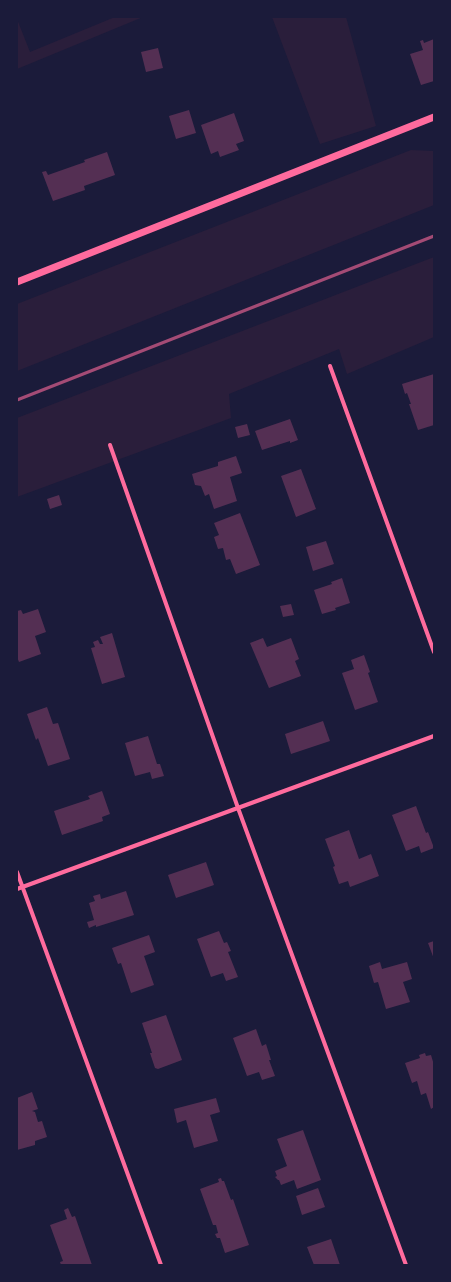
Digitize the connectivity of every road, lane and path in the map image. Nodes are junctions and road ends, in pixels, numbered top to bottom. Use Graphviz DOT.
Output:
graph roads {
  1 [pos="434,117"];
  2 [pos="17,282"];
  3 [pos="330,366"];
  4 [pos="110,445"];
  5 [pos="434,652"];
  6 [pos="434,736"];
  7 [pos="238,808"];
  8 [pos="17,872"];
  9 [pos="23,887"];
  10 [pos="17,889"];
  11 [pos="162,1265"];
  12 [pos="406,1265"];
  1 -- 2 [label="street"];
  3 -- 5 [label="street"];
  4 -- 7 [label="street"];
  6 -- 7 [label="street"];
  7 -- 9 [label="street"];
  7 -- 12 [label="street"];
  8 -- 9 [label="street"];
  9 -- 10 [label="street"];
  9 -- 11 [label="street"];
}
